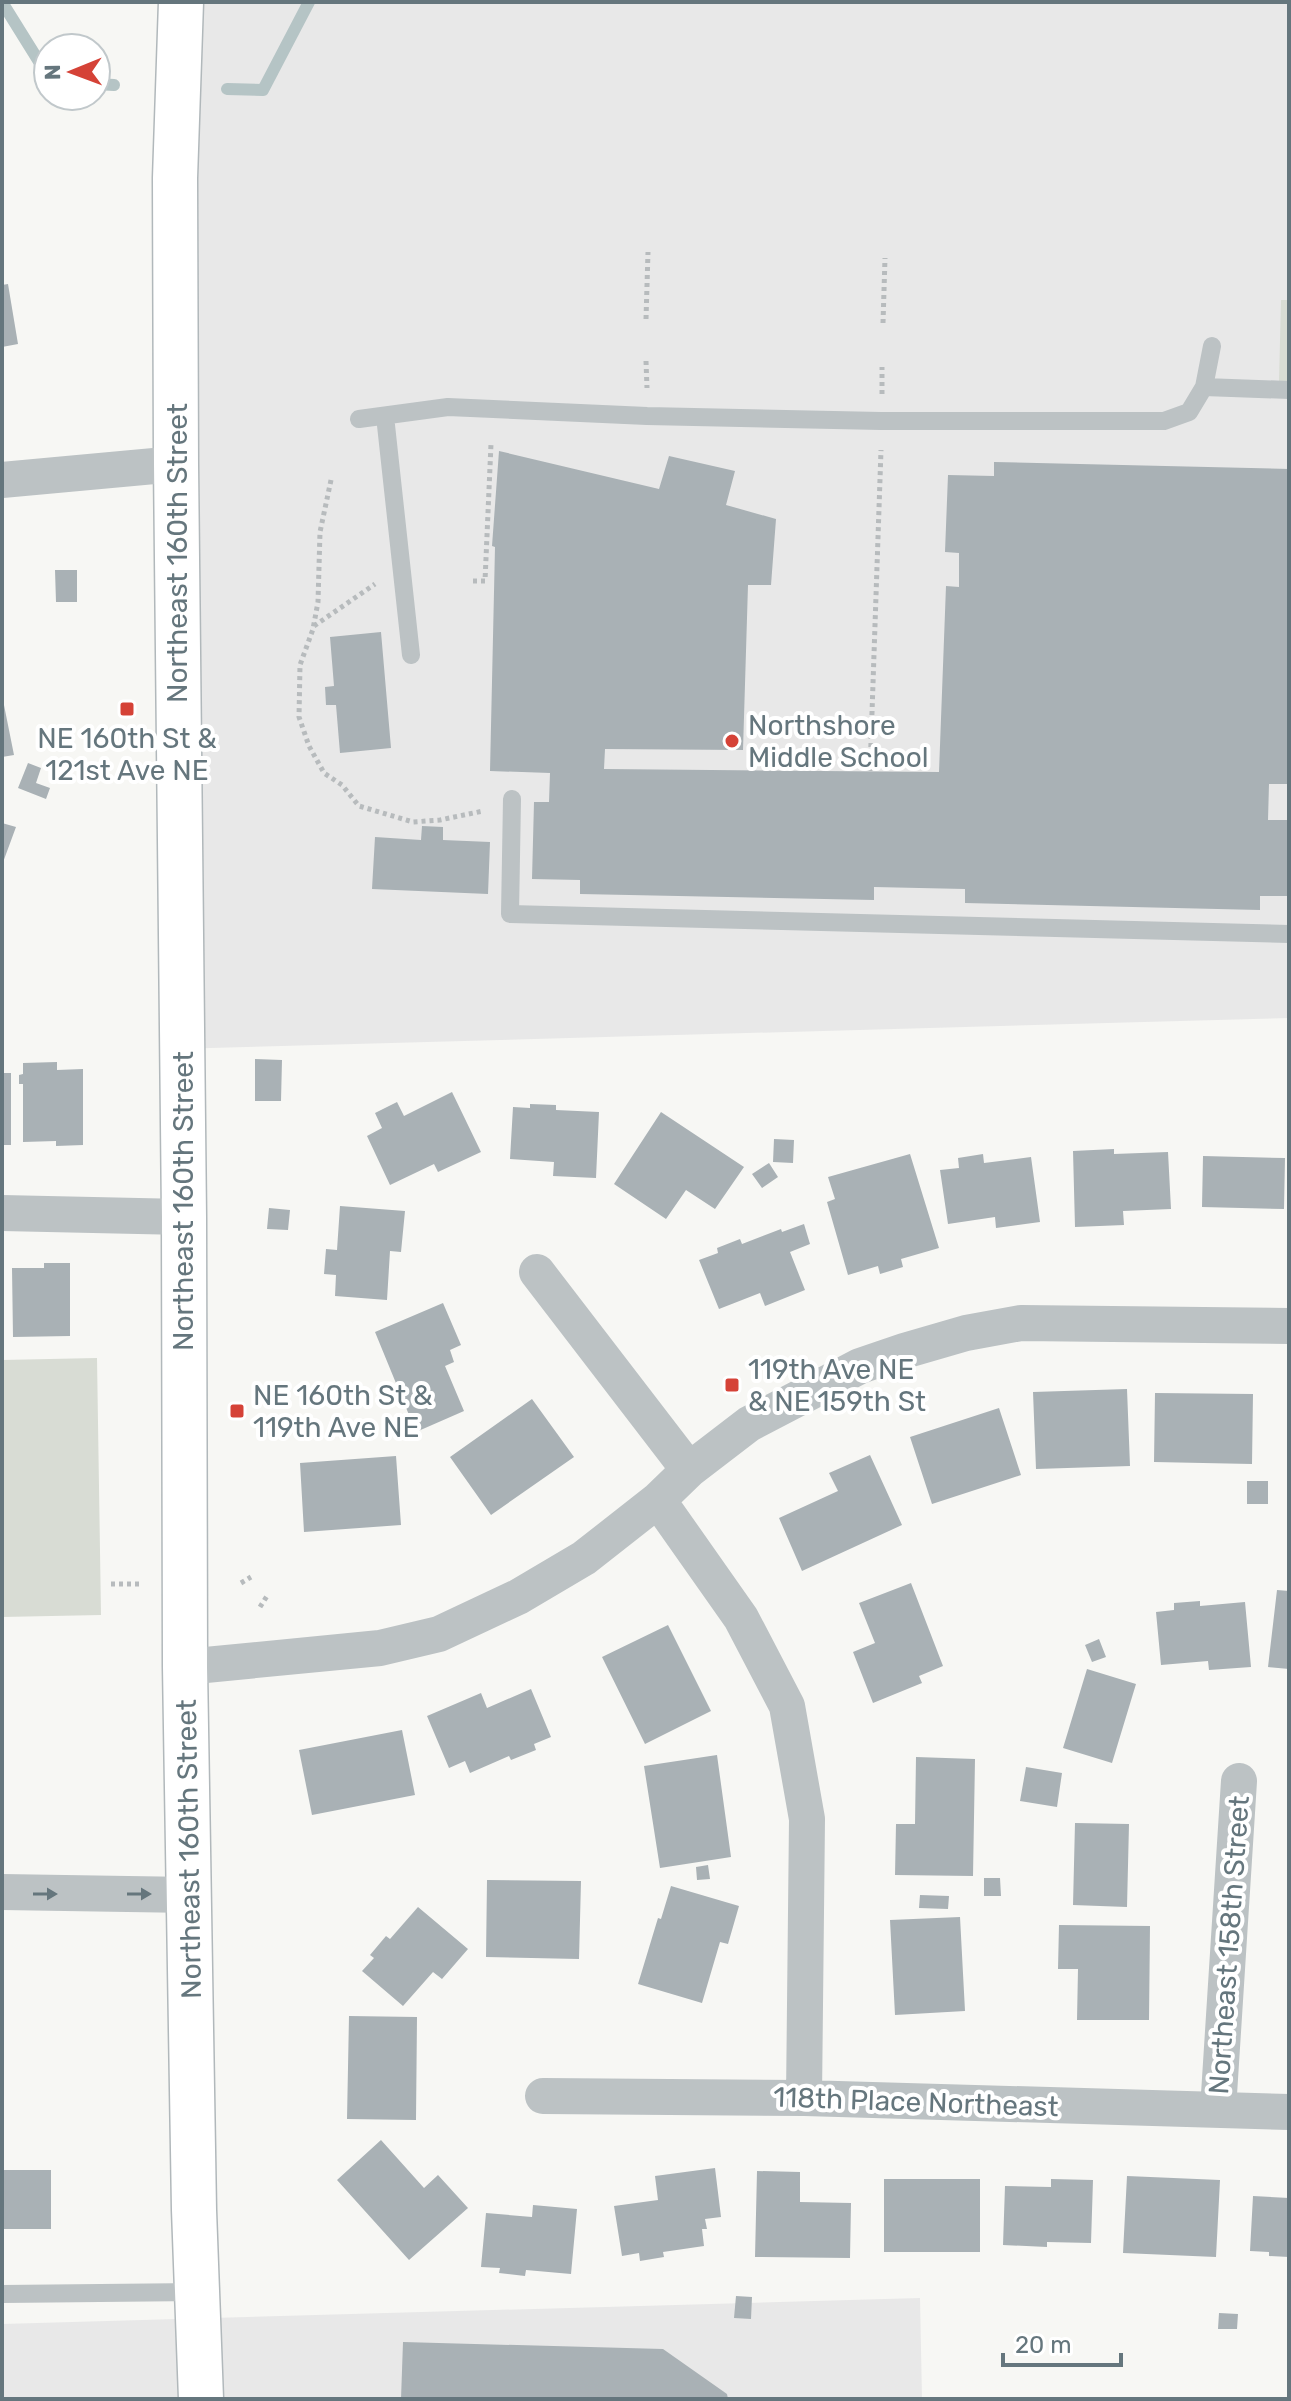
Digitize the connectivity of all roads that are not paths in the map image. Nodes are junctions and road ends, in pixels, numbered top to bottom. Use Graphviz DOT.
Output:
graph roads {
  1 [pos="181,2"];
  2 [pos="1212,346"];
  3 [pos="1204,387"];
  4 [pos="1289,390"];
  5 [pos="385,416"];
  6 [pos="359,419"];
  7 [pos="176,464"];
  8 [pos="2,480"];
  9 [pos="411,655"];
  10 [pos="512,799"];
  11 [pos="1289,934"];
  12 [pos="2,1213"];
  13 [pos="184,1217"];
  14 [pos="537,1272"];
  15 [pos="1289,1326"];
  16 [pos="689,1470"];
  17 [pos="658,1500"];
  18 [pos="185,1667"];
  19 [pos="1239,1781"];
  20 [pos="2,1892"];
  21 [pos="191,1895"];
  22 [pos="543,2096"];
  23 [pos="804,2098"];
  24 [pos="1218,2110"];
  25 [pos="1289,2112"];
  26 [pos="198,2292"];
  27 [pos="2,2294"];
  28 [pos="201,2399"];
  1 -- 7 [label="main road, Northeast 160th Street"];
  2 -- 3 [label="lane"];
  3 -- 4 [label="lane"];
  3 -- 5 [label="lane"];
  5 -- 6 [label="lane"];
  5 -- 9 [label="lane"];
  7 -- 8 [label="street"];
  7 -- 13 [label="main road, Northeast 160th Street"];
  10 -- 11 [label="lane"];
  12 -- 13 [label="street"];
  13 -- 18 [label="main road, Northeast 160th Street"];
  14 -- 16 [label="street"];
  15 -- 16 [label="street"];
  16 -- 17 [label="street"];
  17 -- 18 [label="street"];
  17 -- 23 [label="street"];
  18 -- 21 [label="main road, Northeast 160th Street"];
  19 -- 24 [label="street, Northeast 158th Street"];
  20 -- 21 [label="street, one-way"];
  21 -- 26 [label="main road, Northeast 160th Street"];
  22 -- 23 [label="street, 118th Place Northeast"];
  23 -- 24 [label="street, 118th Place Northeast"];
  24 -- 25 [label="street, 118th Place Northeast"];
  26 -- 27 [label="lane"];
  26 -- 28 [label="main road, Northeast 160th Street"];
}
